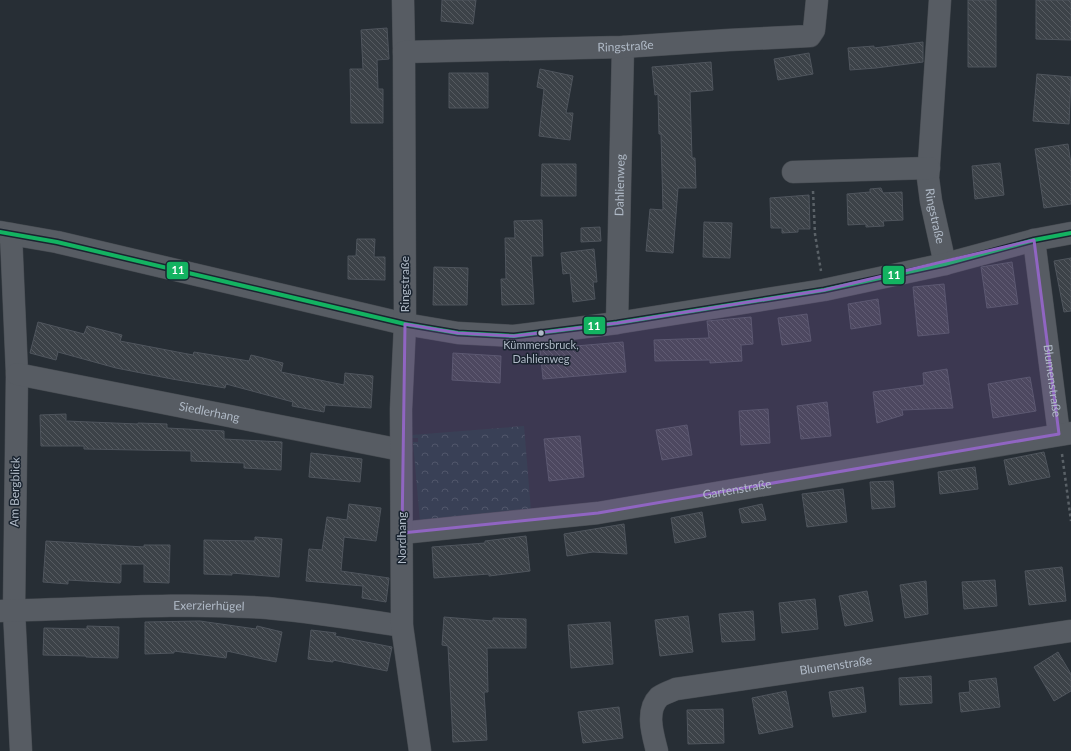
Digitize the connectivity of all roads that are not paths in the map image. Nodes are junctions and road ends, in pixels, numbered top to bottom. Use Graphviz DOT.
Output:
graph roads {
  1 [pos="403,0"];
  2 [pos="817,0"];
  3 [pos="940,0"];
  4 [pos="624,47"];
  5 [pos="404,52"];
  6 [pos="929,168"];
  7 [pos="803,172"];
  8 [pos="5,233"];
  9 [pos="1071,233"];
  10 [pos="1034,240"];
  11 [pos="945,264"];
  12 [pos="617,323"];
  13 [pos="405,324"];
  14 [pos="17,374"];
  15 [pos="1065,433"];
  16 [pos="401,450"];
  17 [pos="402,533"];
  18 [pos="7,611"];
  19 [pos="402,626"];
  20 [pos="1071,631"];
  21 [pos="21,751"];
  22 [pos="420,751"];
  23 [pos="657,751"];
  1 -- 5 [label="street, Ringstraße"];
  2 -- 4 [label="street, Ringstraße"];
  3 -- 6 [label="street, Ringstraße"];
  4 -- 5 [label="street, Ringstraße"];
  4 -- 12 [label="street, Dahlienweg"];
  5 -- 13 [label="street, Ringstraße"];
  6 -- 7 [label="street"];
  6 -- 11 [label="street, Ringstraße"];
  8 -- 13 [label="street"];
  8 -- 14 [label="street, Am Bergblick"];
  9 -- 10 [label="street"];
  10 -- 11 [label="street"];
  10 -- 15 [label="street, Blumenstraße"];
  11 -- 12 [label="street"];
  12 -- 13 [label="street"];
  13 -- 16 [label="street, Nordhang"];
  14 -- 16 [label="street, Siedlerhang"];
  14 -- 18 [label="street, Am Bergblick"];
  15 -- 17 [label="street, Gartenstraße"];
  16 -- 17 [label="street, Nordhang"];
  17 -- 19 [label="street, Nordhang"];
  18 -- 19 [label="street, Exerzierhügel"];
  18 -- 21 [label="street, Am Bergblick"];
  19 -- 22 [label="street, Nordhang"];
  20 -- 23 [label="street, Blumenstraße"];
}
